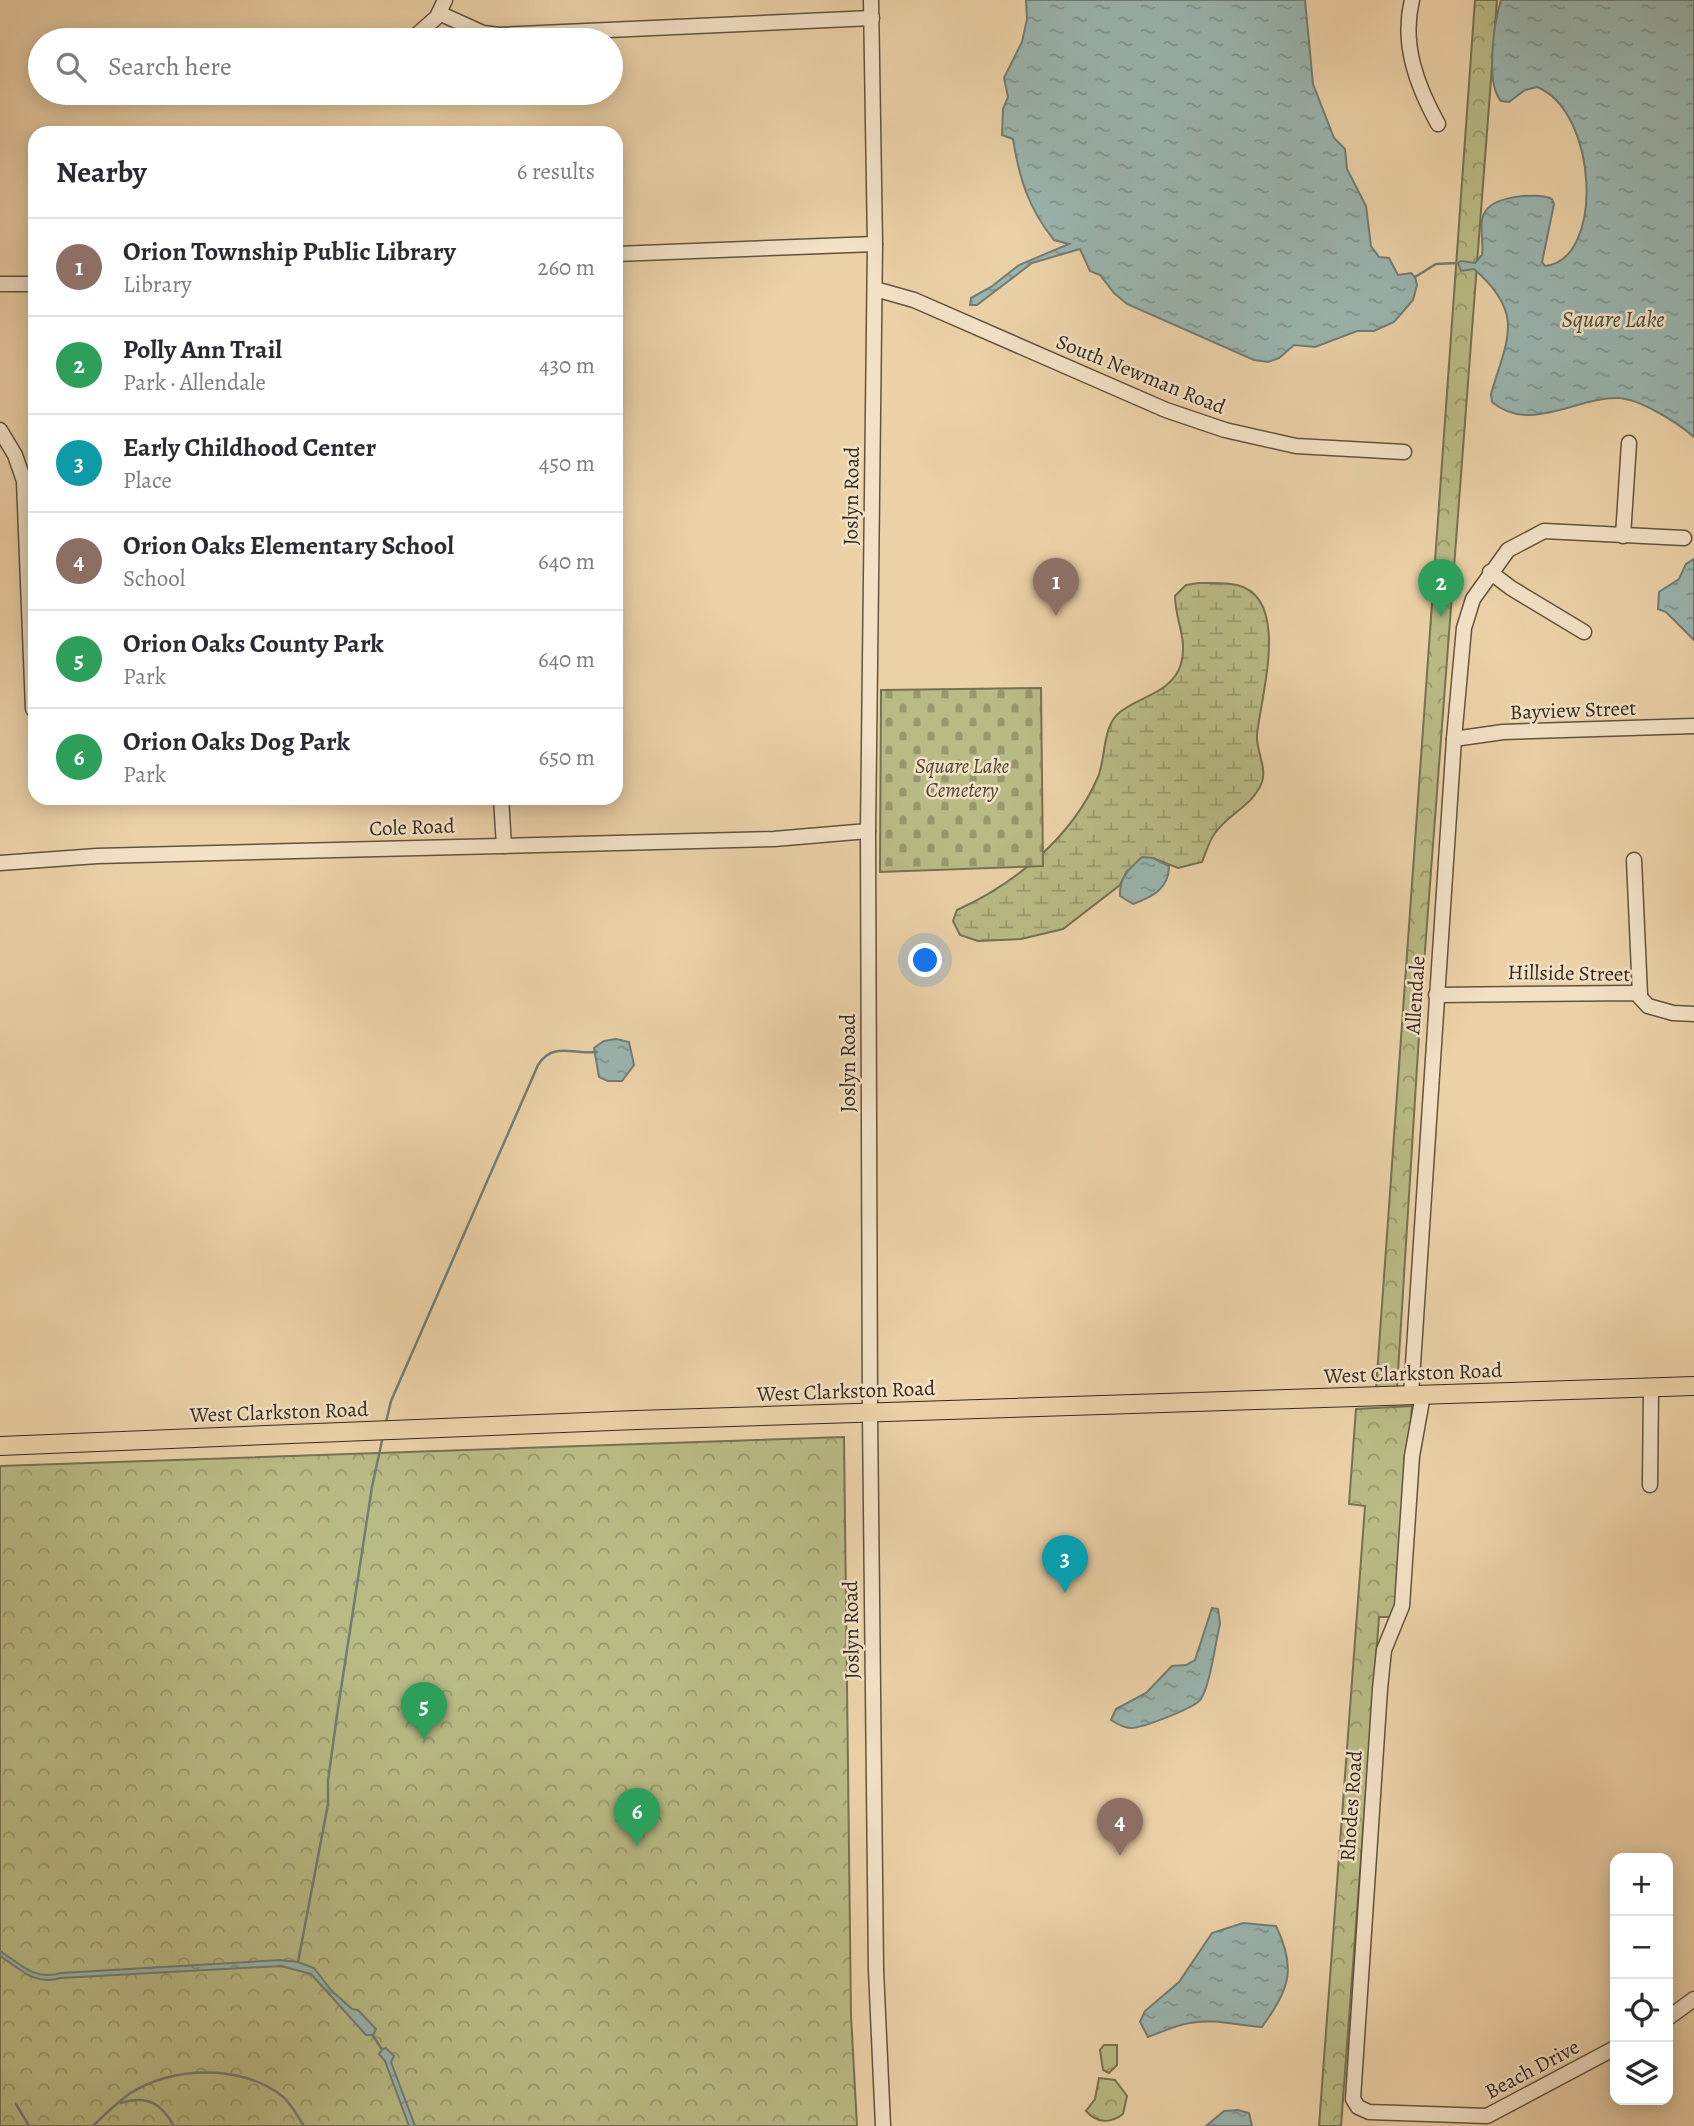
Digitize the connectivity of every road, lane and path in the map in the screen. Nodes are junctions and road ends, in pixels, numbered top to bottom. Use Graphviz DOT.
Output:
graph roads {
  1 [pos="871,0"];
  2 [pos="1412,0"];
  3 [pos="442,7"];
  4 [pos="872,18"];
  5 [pos="422,28"];
  6 [pos="475,28"];
  7 [pos="623,29"];
  8 [pos="1438,124"];
  9 [pos="875,244"];
  10 [pos="623,254"];
  11 [pos="0,284"];
  12 [pos="28,284"];
  13 [pos="875,289"];
  14 [pos="0,430"];
  15 [pos="1629,443"];
  16 [pos="1404,452"];
  17 [pos="1623,536"];
  18 [pos="1684,538"];
  19 [pos="1490,572"];
  20 [pos="28,595"];
  21 [pos="1584,632"];
  22 [pos="1694,726"];
  23 [pos="1454,739"];
  24 [pos="501,805"];
  25 [pos="868,831"];
  26 [pos="504,846"];
  27 [pos="1634,860"];
  28 [pos="0,863"];
  29 [pos="1436,995"];
  30 [pos="1640,995"];
  31 [pos="1694,1014"];
  32 [pos="1694,1386"];
  33 [pos="1651,1388"];
  34 [pos="1417,1395"];
  35 [pos="870,1414"];
  36 [pos="0,1446"];
  37 [pos="1650,1485"];
  38 [pos="1694,1999"];
  39 [pos="1673,2014"];
  40 [pos="1610,2051"];
  41 [pos="1473,2122"];
  42 [pos="883,2126"];
  1 -- 4 [label="street, Joslyn Road"];
  2 -- 8 [label="street"];
  3 -- 5 [label="street"];
  3 -- 6 [label="street"];
  4 -- 7 [label="street"];
  4 -- 9 [label="street, Joslyn Road"];
  9 -- 10 [label="street"];
  9 -- 13 [label="street, Joslyn Road"];
  11 -- 12 [label="street"];
  13 -- 16 [label="street, South Newman Road"];
  13 -- 25 [label="street, Joslyn Road"];
  14 -- 20 [label="street"];
  15 -- 17 [label="street"];
  17 -- 18 [label="street, Allendale"];
  17 -- 19 [label="street, Allendale"];
  19 -- 21 [label="street"];
  19 -- 23 [label="street, Allendale"];
  22 -- 23 [label="street, Bayview Street"];
  23 -- 29 [label="street, Allendale"];
  24 -- 26 [label="street"];
  25 -- 26 [label="street, Cole Road"];
  25 -- 35 [label="street, Joslyn Road"];
  26 -- 28 [label="street, Cole Road"];
  27 -- 30 [label="street"];
  29 -- 30 [label="street, Hillside Street"];
  29 -- 34 [label="street, Allendale"];
  30 -- 31 [label="street, Hillside Street"];
  32 -- 33 [label="main road, West Clarkston Road"];
  33 -- 34 [label="main road, West Clarkston Road"];
  33 -- 37 [label="street"];
  34 -- 35 [label="main road, West Clarkston Road"];
  34 -- 41 [label="street, Rhodes Road"];
  35 -- 36 [label="main road, West Clarkston Road"];
  35 -- 42 [label="street, Joslyn Road"];
  38 -- 39 [label="street"];
  40 -- 41 [label="street, Beach Drive"];
}
